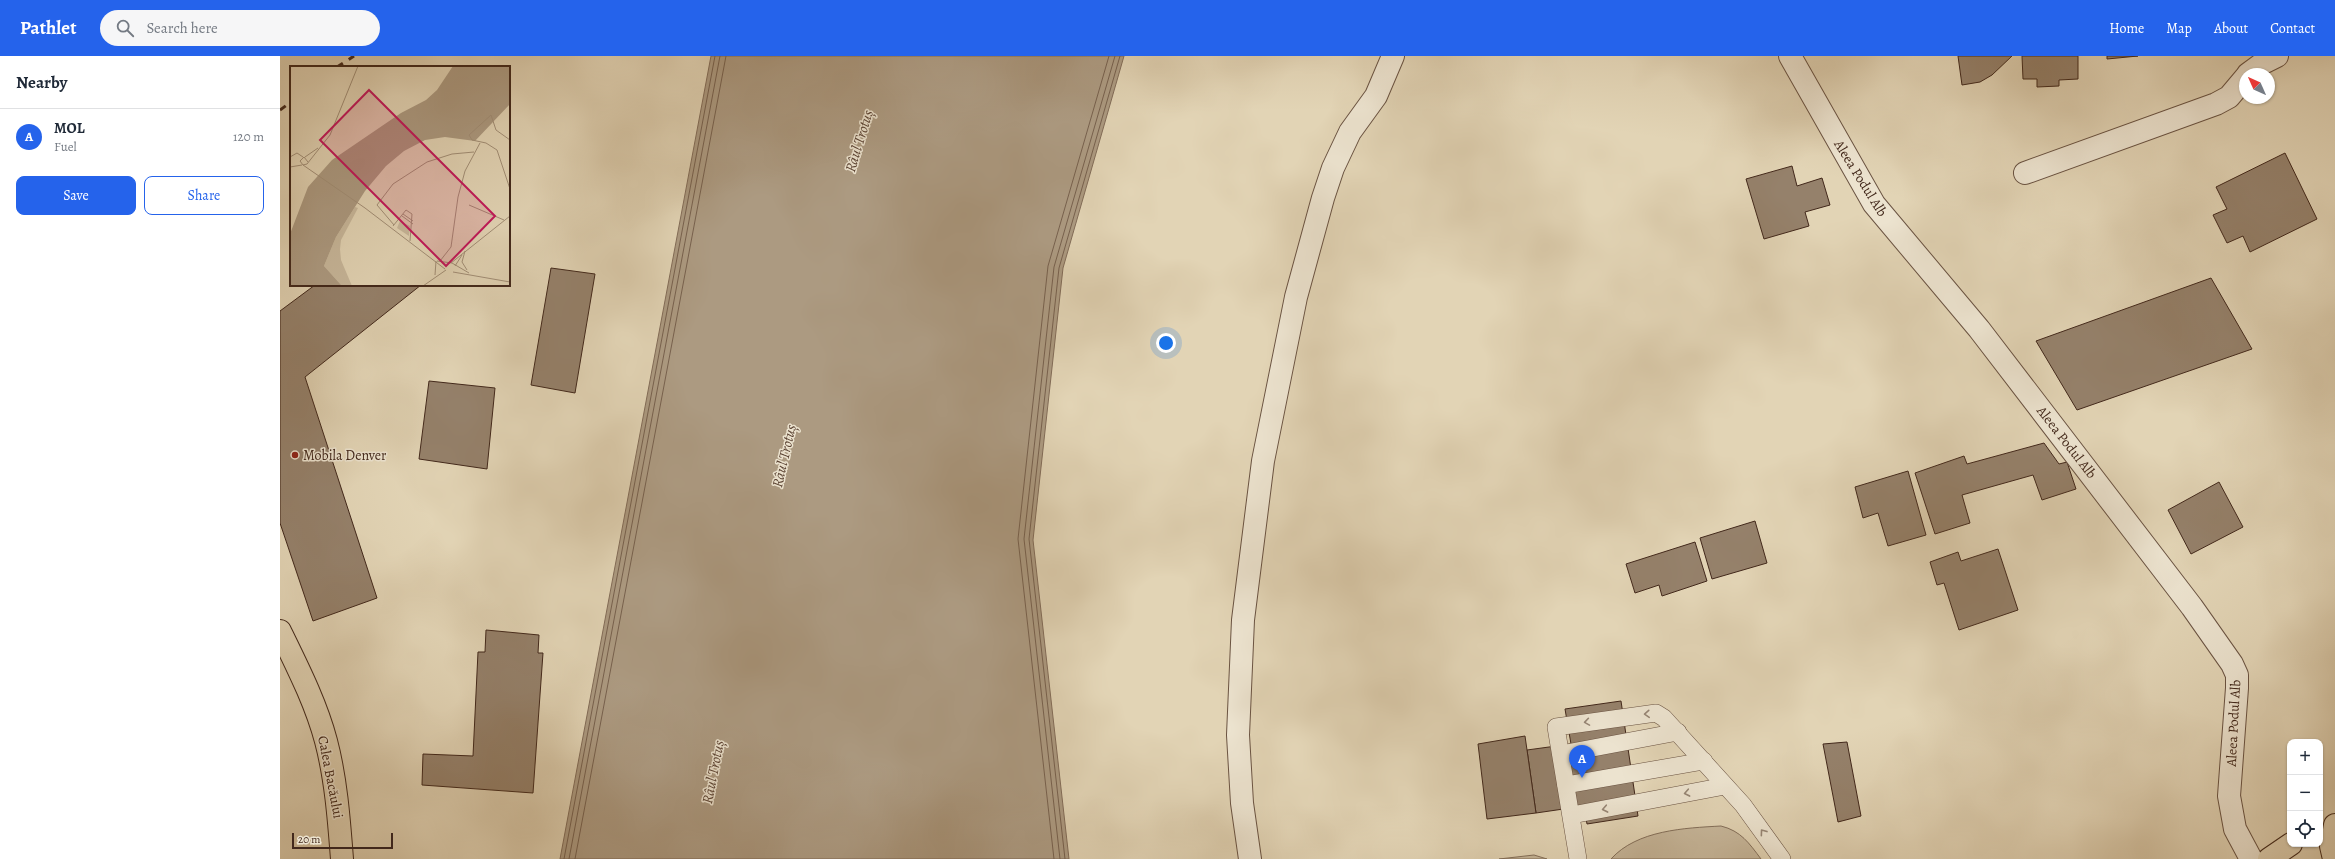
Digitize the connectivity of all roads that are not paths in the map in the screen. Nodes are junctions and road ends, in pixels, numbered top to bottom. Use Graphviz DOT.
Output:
graph roads {
  1 [pos="1393,56"];
  2 [pos="1790,56"];
  3 [pos="2277,56"];
  4 [pos="2256,68"];
  5 [pos="2239,85"];
  6 [pos="2025,173"];
  7 [pos="280,631"];
  8 [pos="1678,732"];
  9 [pos="1561,754"];
  10 [pos="1704,761"];
  11 [pos="1566,785"];
  12 [pos="1726,786"];
  13 [pos="2335,814"];
  14 [pos="1572,815"];
  15 [pos="2323,822"];
  16 [pos="2335,825"];
  17 [pos="2287,847"];
  18 [pos="342,859"];
  19 [pos="1250,859"];
  20 [pos="1578,859"];
  21 [pos="1782,859"];
  22 [pos="2252,859"];
  23 [pos="2269,859"];
  24 [pos="2334,859"];
  1 -- 19 [label="street"];
  2 -- 22 [label="street, Aleea Podul Alb"];
  3 -- 4 [label="street"];
  5 -- 6 [label="street"];
  7 -- 18 [label="main road, Calea Bacăului"];
  8 -- 9 [label="lane"];
  8 -- 9 [label="lane, one-way"];
  8 -- 10 [label="lane"];
  9 -- 11 [label="lane"];
  10 -- 11 [label="lane"];
  10 -- 12 [label="lane"];
  11 -- 14 [label="lane"];
  12 -- 14 [label="lane, one-way"];
  21 -- 12 [label="lane, one-way"];
  13 -- 15 [label="main road"];
  14 -- 20 [label="lane"];
  16 -- 24 [label="main road"];
  17 -- 23 [label="main road"];
}
